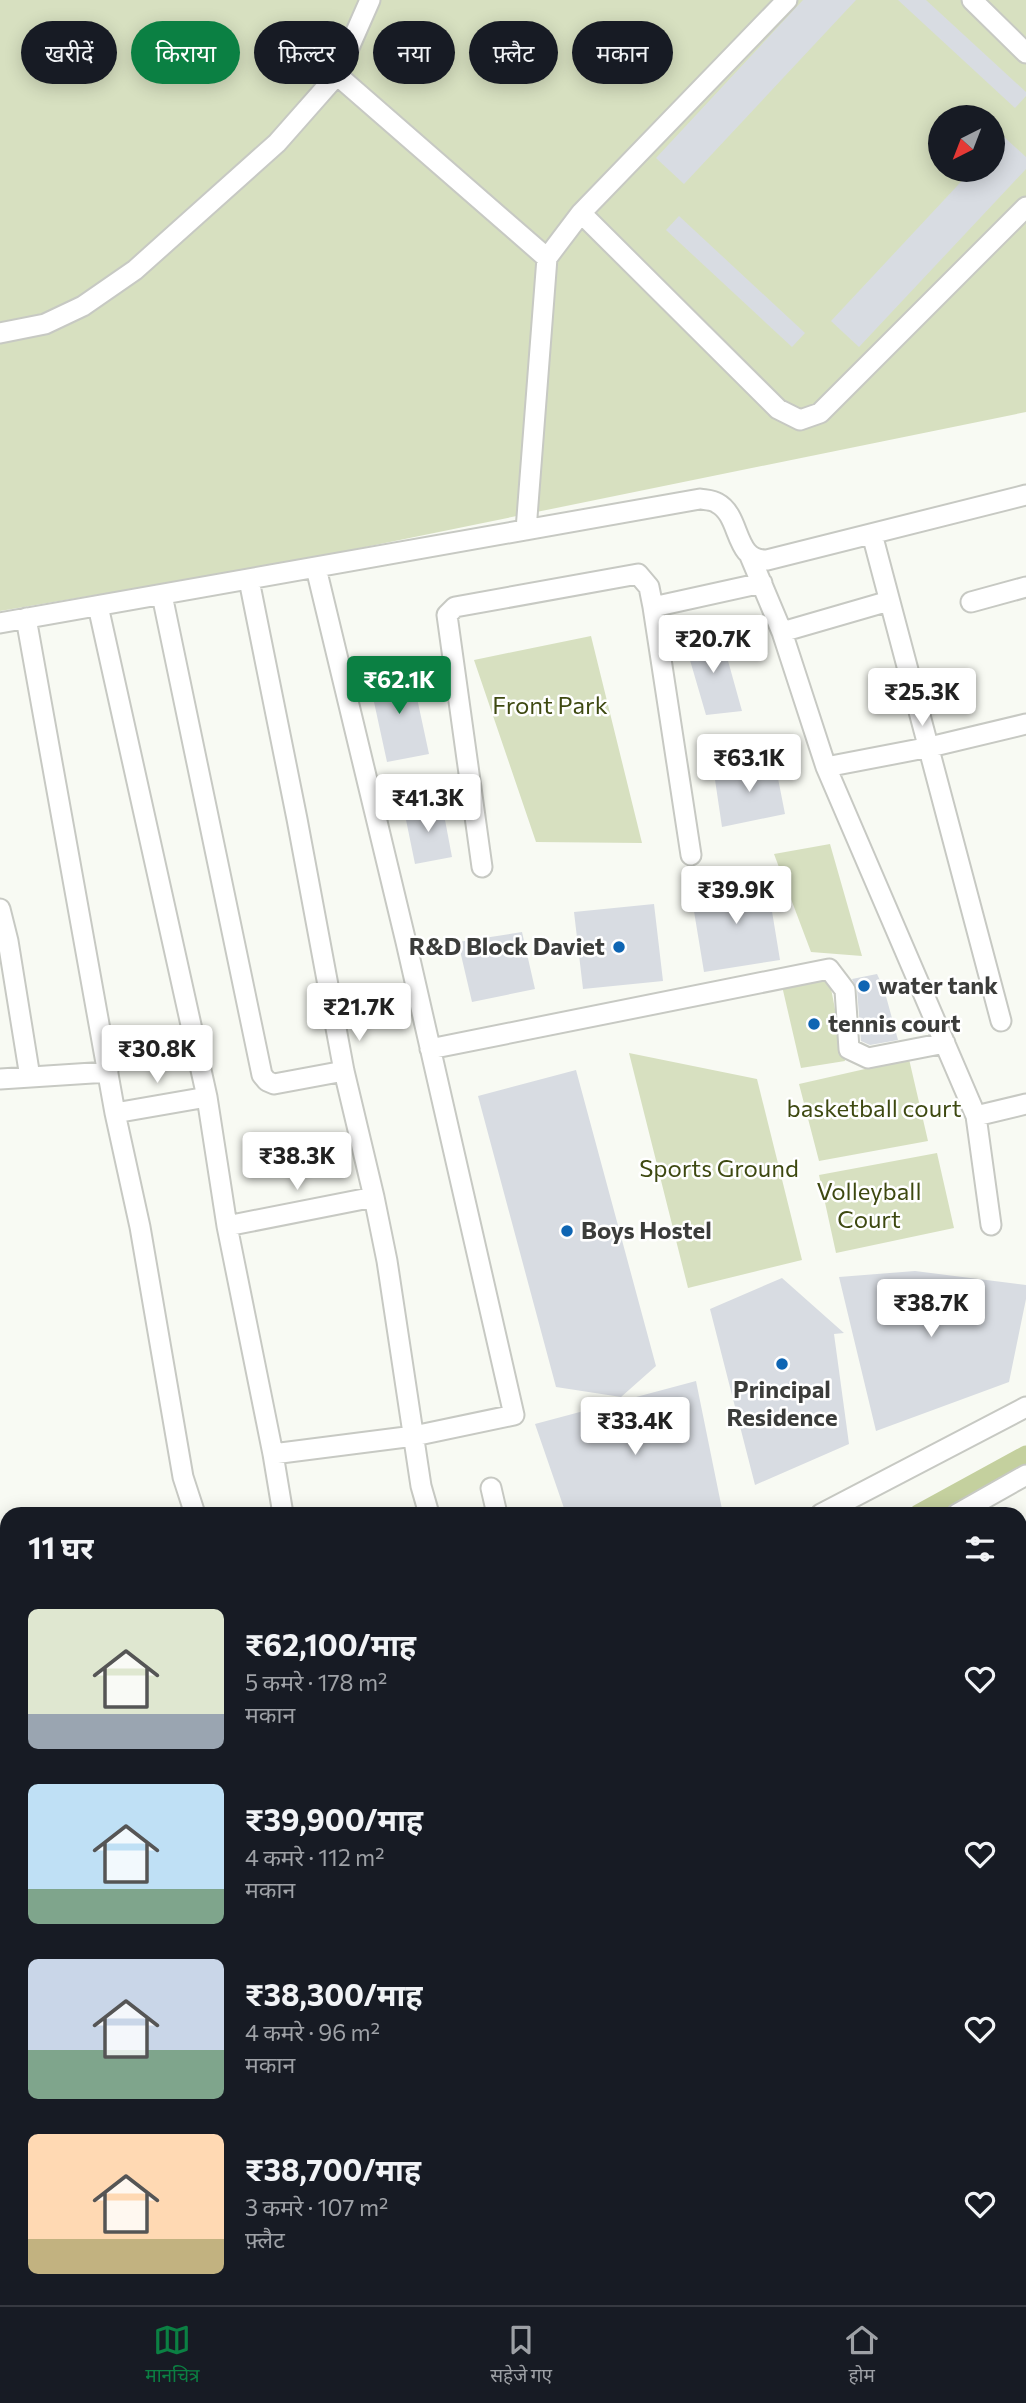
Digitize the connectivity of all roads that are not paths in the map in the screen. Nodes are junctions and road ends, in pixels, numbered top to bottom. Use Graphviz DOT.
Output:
graph roads {
  1 [pos="370,0"];
  2 [pos="787,0"];
  3 [pos="971,0"];
  4 [pos="359,25"];
  5 [pos="1026,53"];
  6 [pos="329,84"];
  7 [pos="347,84"];
  8 [pos="1026,207"];
  9 [pos="581,213"];
  10 [pos="547,258"];
  11 [pos="0,333"];
  12 [pos="1026,495"];
  13 [pos="526,530"];
  14 [pos="872,534"];
  15 [pos="750,556"];
  16 [pos="316,568"];
  17 [pos="249,580"];
  18 [pos="762,583"];
  19 [pos="1026,587"];
  20 [pos="162,595"];
  21 [pos="889,601"];
  22 [pos="971,602"];
  23 [pos="98,606"];
  24 [pos="653,607"];
  25 [pos="26,618"];
  26 [pos="0,624"];
  27 [pos="782,632"];
  28 [pos="1026,724"];
  29 [pos="930,747"];
  30 [pos="826,767"];
  31 [pos="691,855"];
  32 [pos="482,867"];
  33 [pos="0,909"];
  34 [pos="1001,1021"];
  35 [pos="945,1043"];
  36 [pos="430,1049"];
  37 [pos="344,1071"];
  38 [pos="108,1072"];
  39 [pos="30,1077"];
  40 [pos="0,1079"];
  41 [pos="207,1097"];
  42 [pos="1026,1104"];
  43 [pos="115,1113"];
  44 [pos="976,1116"];
  45 [pos="374,1197"];
  46 [pos="991,1225"];
  47 [pos="228,1227"];
  48 [pos="1026,1407"];
  49 [pos="414,1436"];
  50 [pos="273,1454"];
  51 [pos="1026,1475"];
  52 [pos="491,1489"];
  53 [pos="193,1507"];
  54 [pos="282,1507"];
  55 [pos="427,1507"];
  56 [pos="495,1507"];
  57 [pos="834,1507"];
  58 [pos="969,1507"];
  1 -- 4 [label="street"];
  2 -- 9 [label="street"];
  3 -- 5 [label="street"];
  6 -- 11 [label="street"];
  7 -- 10 [label="street"];
  8 -- 9 [label="street"];
  9 -- 10 [label="street"];
  10 -- 13 [label="street"];
  12 -- 14 [label="street"];
  13 -- 15 [label="street"];
  13 -- 16 [label="street"];
  14 -- 15 [label="street"];
  14 -- 21 [label="street"];
  15 -- 18 [label="street"];
  16 -- 17 [label="street"];
  16 -- 36 [label="street"];
  17 -- 20 [label="street"];
  17 -- 37 [label="street"];
  18 -- 24 [label="street"];
  18 -- 27 [label="street"];
  19 -- 22 [label="street"];
  20 -- 23 [label="street"];
  20 -- 37 [label="street"];
  21 -- 27 [label="street"];
  21 -- 29 [label="street"];
  23 -- 25 [label="street"];
  23 -- 41 [label="street"];
  24 -- 31 [label="street"];
  24 -- 32 [label="street"];
  25 -- 26 [label="street"];
  25 -- 38 [label="street"];
  27 -- 30 [label="street"];
  28 -- 29 [label="street"];
  29 -- 30 [label="street"];
  29 -- 34 [label="street"];
  30 -- 35 [label="street"];
  33 -- 39 [label="street"];
  35 -- 36 [label="street"];
  35 -- 44 [label="street"];
  36 -- 49 [label="street"];
  37 -- 45 [label="street"];
  38 -- 39 [label="street"];
  38 -- 43 [label="street"];
  39 -- 40 [label="street"];
  41 -- 43 [label="street"];
  41 -- 47 [label="street"];
  42 -- 44 [label="street"];
  43 -- 53 [label="street"];
  44 -- 46 [label="street"];
  45 -- 47 [label="street"];
  45 -- 49 [label="street"];
  47 -- 50 [label="street"];
  48 -- 57 [label="street"];
  49 -- 50 [label="street"];
  49 -- 55 [label="street"];
  50 -- 54 [label="street"];
  51 -- 58 [label="street"];
  52 -- 56 [label="street"];
}
